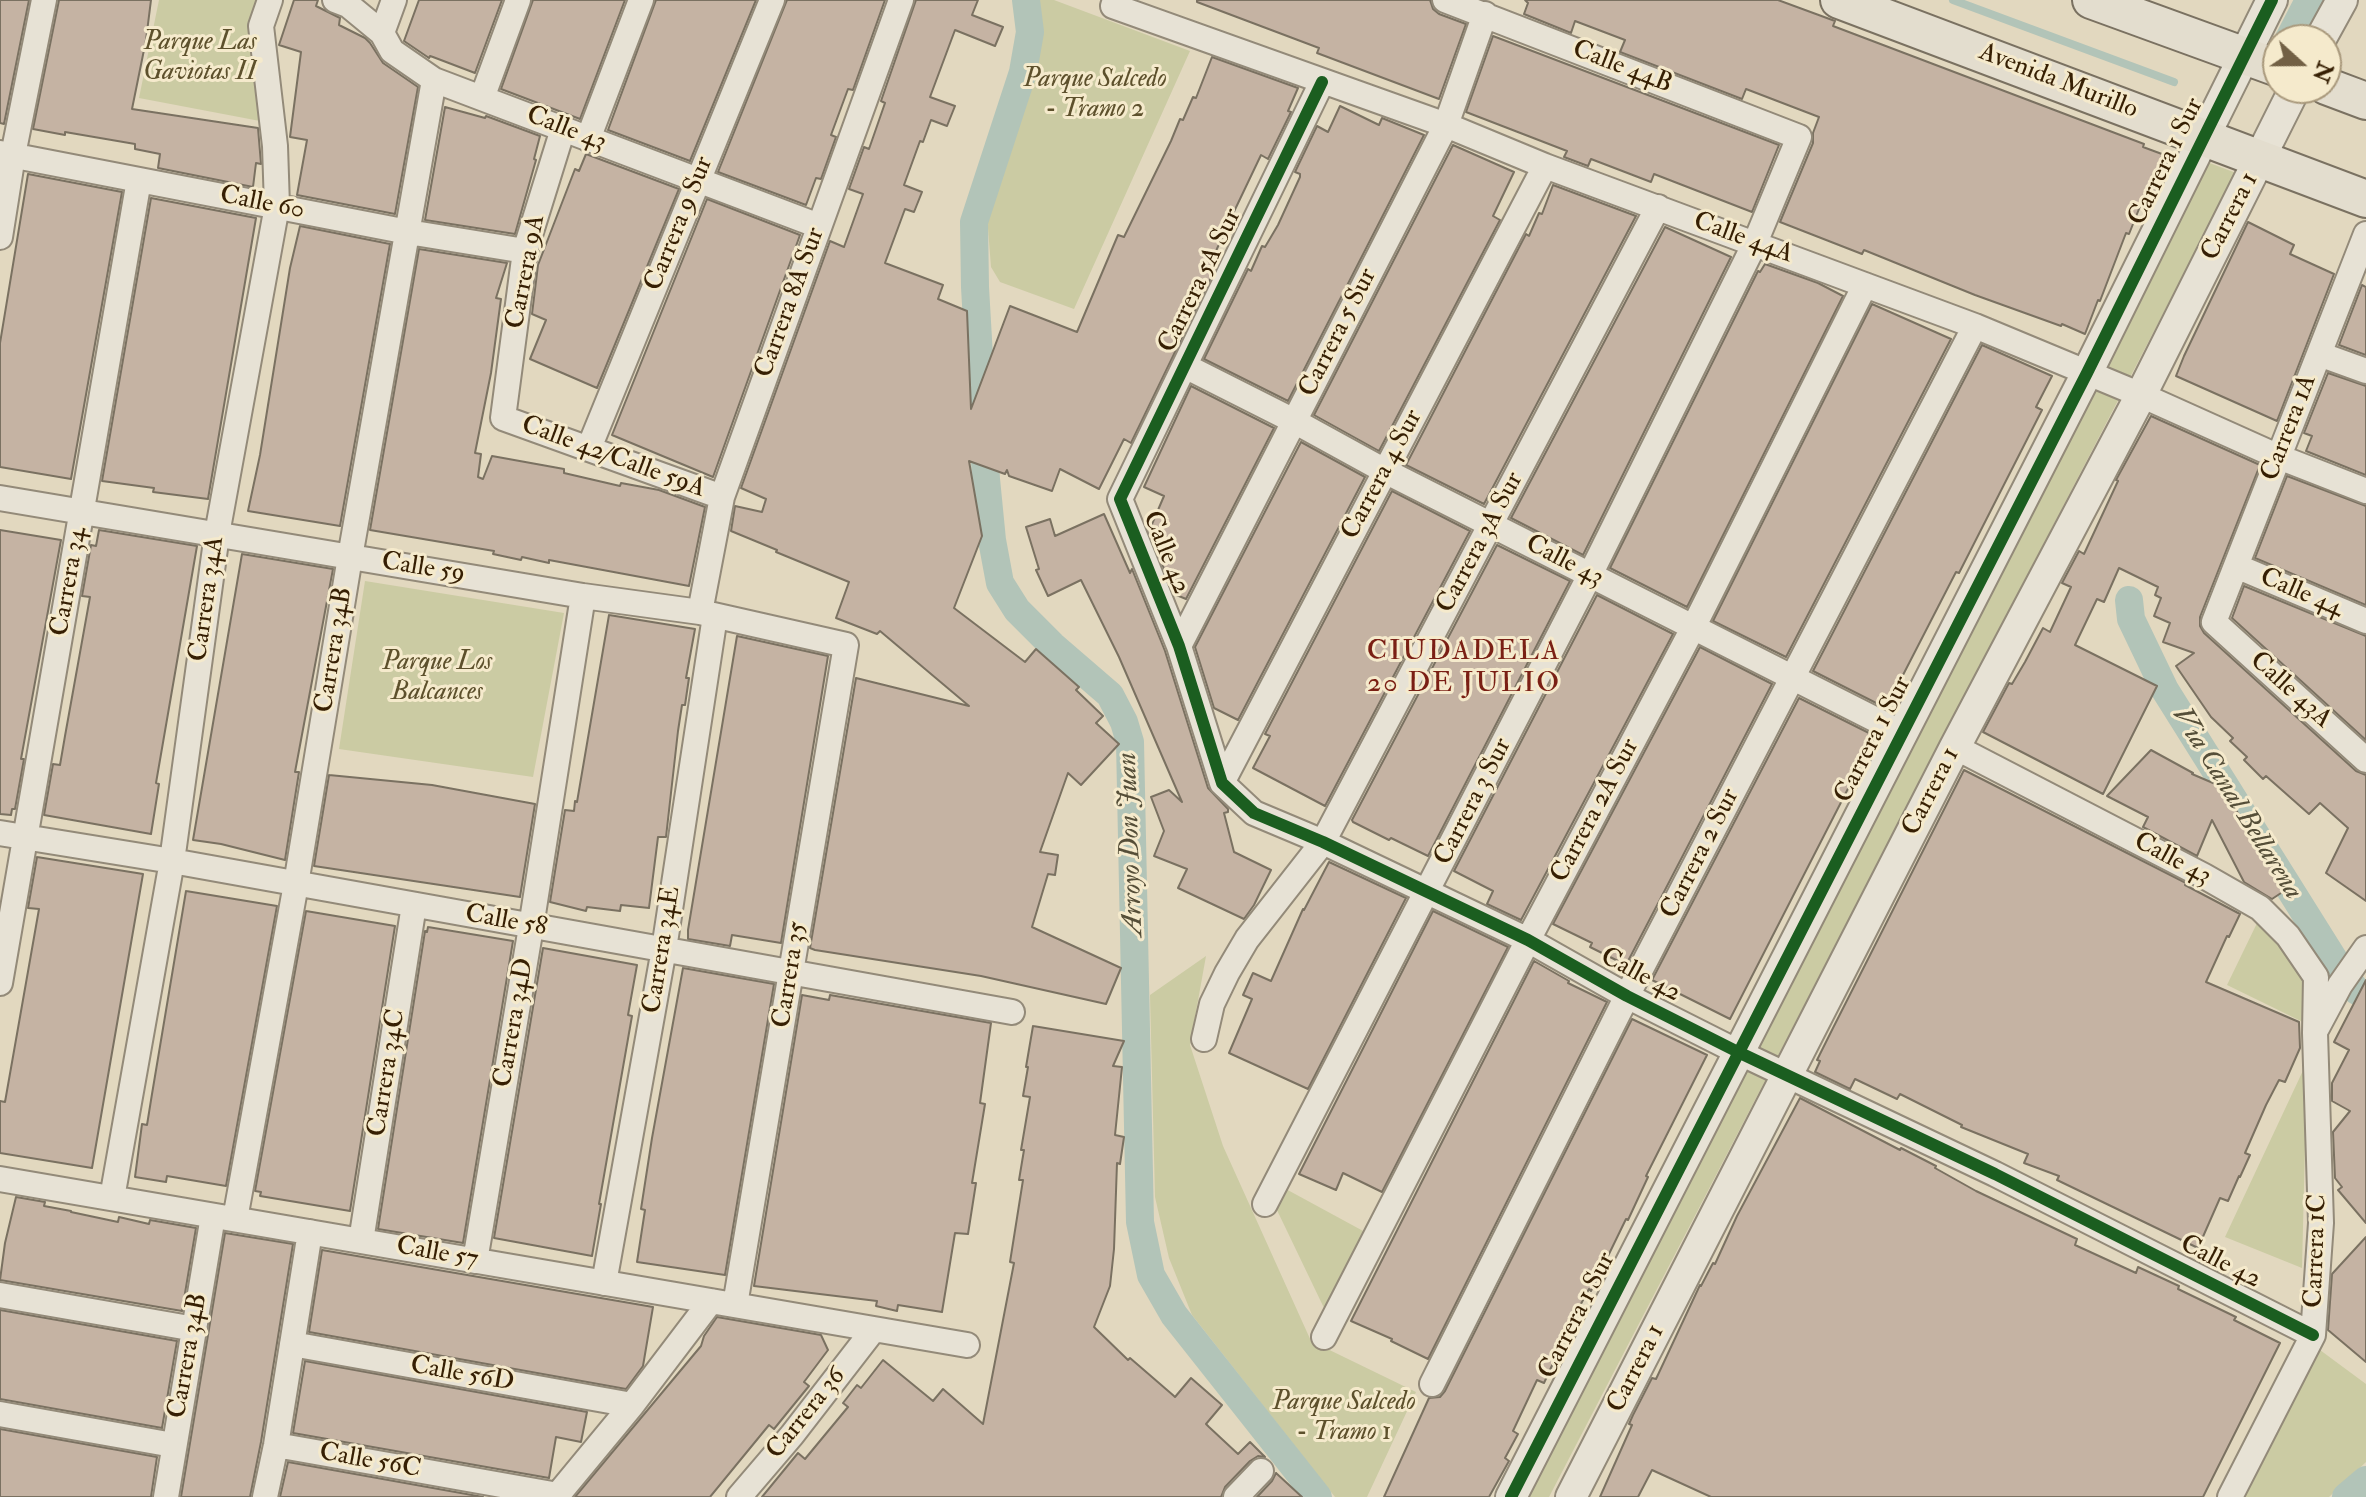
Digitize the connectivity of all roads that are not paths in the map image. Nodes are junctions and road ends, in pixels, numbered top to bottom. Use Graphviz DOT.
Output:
graph roads {
  1 [pos="44,0"];
  2 [pos="270,0"];
  3 [pos="335,0"];
  4 [pos="394,0"];
  5 [pos="518,0"];
  6 [pos="641,0"];
  7 [pos="772,0"];
  8 [pos="901,0"];
  9 [pos="1445,0"];
  10 [pos="1839,0"];
  11 [pos="2091,0"];
  12 [pos="2272,0"];
  13 [pos="2342,0"];
  14 [pos="1114,3"];
  15 [pos="1485,14"];
  16 [pos="2329,24"];
  17 [pos="382,33"];
  18 [pos="2244,55"];
  19 [pos="2262,62"];
  20 [pos="434,80"];
  21 [pos="1322,82"];
  22 [pos="2342,92"];
  23 [pos="482,98"];
  24 [pos="2366,101"];
  25 [pos="2287,104"];
  26 [pos="1446,125"];
  27 [pos="563,129"];
  28 [pos="1799,137"];
  29 [pos="2204,138"];
  30 [pos="588,139"];
  31 [pos="6,154"];
  32 [pos="2260,158"];
  33 [pos="1545,166"];
  34 [pos="139,180"];
  35 [pos="698,181"];
  36 [pos="2366,199"];
  37 [pos="277,206"];
  38 [pos="1658,207"];
  39 [pos="819,226"];
  40 [pos="408,232"];
  41 [pos="2366,234"];
  42 [pos="0,237"];
  43 [pos="1755,243"];
  44 [pos="525,251"];
  45 [pos="1865,285"];
  46 [pos="1975,326"];
  47 [pos="2319,354"];
  48 [pos="1185,366"];
  49 [pos="2366,371"];
  50 [pos="2087,373"];
  51 [pos="2141,395"];
  52 [pos="503,418"];
  53 [pos="1294,421"];
  54 [pos="589,448"];
  55 [pos="2279,457"];
  56 [pos="1385,471"];
  57 [pos="2366,491"];
  58 [pos="722,497"];
  59 [pos="0,498"];
  60 [pos="1120,499"];
  61 [pos="82,512"];
  62 [pos="1490,524"];
  63 [pos="217,534"];
  64 [pos="350,557"];
  65 [pos="2236,566"];
  66 [pos="1590,575"];
  67 [pos="583,596"];
  68 [pos="707,614"];
  69 [pos="2366,621"];
  70 [pos="2214,622"];
  71 [pos="1693,628"];
  72 [pos="846,645"];
  73 [pos="1179,646"];
  74 [pos="1793,677"];
  75 [pos="1902,733"];
  76 [pos="1955,747"];
  77 [pos="2366,760"];
  78 [pos="1222,783"];
  79 [pos="0,833"];
  80 [pos="25,838"];
  81 [pos="1323,842"];
  82 [pos="172,861"];
  83 [pos="296,884"];
  84 [pos="1428,892"];
  85 [pos="414,905"];
  86 [pos="531,927"];
  87 [pos="1528,940"];
  88 [pos="664,949"];
  89 [pos="2360,957"];
  90 [pos="791,974"];
  91 [pos="0,983"];
  92 [pos="1627,996"];
  93 [pos="1012,1012"];
  94 [pos="2315,1033"];
  95 [pos="1204,1039"];
  96 [pos="1738,1052"];
  97 [pos="1787,1075"];
  98 [pos="0,1179"];
  99 [pos="112,1198"];
  100 [pos="1265,1204"];
  101 [pos="224,1218"];
  102 [pos="310,1232"];
  103 [pos="361,1241"];
  104 [pos="475,1261"];
  105 [pos="604,1283"];
  106 [pos="0,1295"];
  107 [pos="723,1303"];
  108 [pos="195,1329"];
  109 [pos="874,1329"];
  110 [pos="2313,1335"];
  111 [pos="1324,1337"];
  112 [pos="292,1344"];
  113 [pos="967,1345"];
  114 [pos="1432,1384"];
  115 [pos="632,1405"];
  116 [pos="0,1414"];
  117 [pos="173,1445"];
  118 [pos="276,1445"];
  119 [pos="1261,1471"];
  120 [pos="557,1496"];
  121 [pos="166,1497"];
  122 [pos="265,1497"];
  123 [pos="739,1497"];
  124 [pos="1236,1497"];
  125 [pos="1511,1497"];
  126 [pos="1571,1497"];
  127 [pos="2230,1497"];
  1 -- 31 [label="street"];
  2 -- 37 [label="street, Carrera 34A"];
  3 -- 17 [label="street, Calle 43"];
  4 -- 17 [label="street"];
  5 -- 23 [label="street"];
  6 -- 30 [label="street"];
  7 -- 35 [label="street, Carrera 9 Sur"];
  8 -- 39 [label="street, Carrera 8A Sur"];
  9 -- 15 [label="street, Calle 44B"];
  10 -- 29 [label="main road, Avenida Murillo"];
  11 -- 18 [label="main road"];
  12 -- 18 [label="street, Carrera 1 Sur"];
  13 -- 16 [label="street"];
  14 -- 21 [label="street, Calle 44A"];
  15 -- 26 [label="street, Carrera 5 Sur"];
  15 -- 28 [label="street, Calle 44B"];
  17 -- 20 [label="street, Calle 43"];
  18 -- 19 [label="main road"];
  18 -- 29 [label="street, Carrera 1 Sur"];
  20 -- 23 [label="street, Calle 43"];
  20 -- 40 [label="street, Carrera 34B"];
  21 -- 26 [label="street, Calle 44A"];
  21 -- 48 [label="street, Carrera 5A Sur"];
  22 -- 24 [label="main road"];
  23 -- 27 [label="street, Calle 43"];
  25 -- 32 [label="street, Carrera 1"];
  26 -- 33 [label="street, Calle 44A"];
  26 -- 53 [label="street, Carrera 5 Sur"];
  27 -- 30 [label="street, Calle 43"];
  27 -- 44 [label="street, Carrera 9A"];
  28 -- 43 [label="street, Carrera 3 Sur"];
  29 -- 32 [label="main road, Avenida Murillo"];
  29 -- 50 [label="street, Carrera 1 Sur"];
  30 -- 35 [label="street, Calle 43"];
  31 -- 34 [label="street, Calle 60"];
  31 -- 42 [label="street"];
  32 -- 36 [label="main road, Avenida Murillo"];
  32 -- 51 [label="street, Carrera 1"];
  33 -- 38 [label="street, Calle 44A"];
  33 -- 56 [label="street, Carrera 4 Sur"];
  34 -- 37 [label="street, Calle 60"];
  34 -- 61 [label="street, Carrera 34"];
  35 -- 39 [label="street, Calle 43"];
  35 -- 54 [label="street, Carrera 9 Sur"];
  37 -- 40 [label="street, Calle 60"];
  37 -- 63 [label="street, Carrera 34A"];
  38 -- 43 [label="street, Calle 44A"];
  38 -- 62 [label="street, Carrera 3A Sur"];
  39 -- 58 [label="street, Carrera 8A Sur"];
  40 -- 44 [label="street, Calle 60"];
  40 -- 64 [label="street, Carrera 34B"];
  41 -- 47 [label="street, Carrera 1A"];
  43 -- 45 [label="street, Calle 44A"];
  43 -- 66 [label="street, Carrera 3 Sur"];
  44 -- 52 [label="street, Carrera 9A"];
  45 -- 46 [label="street, Calle 44A"];
  45 -- 71 [label="street, Carrera 2A Sur"];
  46 -- 50 [label="street, Calle 44A"];
  46 -- 74 [label="street, Carrera 2 Sur"];
  47 -- 49 [label="street"];
  47 -- 55 [label="street, Carrera 1A"];
  48 -- 53 [label="street, Calle 43"];
  48 -- 60 [label="street, Carrera 5A Sur"];
  50 -- 51 [label="street, Calle 44A"];
  50 -- 75 [label="street, Carrera 1 Sur"];
  51 -- 55 [label="street, Calle 44A"];
  51 -- 76 [label="street, Carrera 1"];
  52 -- 54 [label="street, Calle 42/Calle 59A"];
  53 -- 56 [label="street, Calle 43"];
  53 -- 73 [label="street, Carrera 5 Sur"];
  54 -- 58 [label="street, Calle 42/Calle 59A"];
  55 -- 57 [label="street, Calle 44A"];
  55 -- 65 [label="street, Carrera 1A"];
  56 -- 62 [label="street, Calle 43"];
  56 -- 78 [label="street, Carrera 4 Sur"];
  58 -- 68 [label="street, Carrera 8A Sur"];
  59 -- 61 [label="street, Calle 59"];
  60 -- 73 [label="street, Calle 42"];
  61 -- 63 [label="street, Calle 59"];
  61 -- 80 [label="street, Carrera 34"];
  62 -- 66 [label="street, Calle 43"];
  62 -- 81 [label="street, Carrera 3A Sur"];
  63 -- 64 [label="street, Calle 59"];
  63 -- 82 [label="street, Carrera 34A"];
  64 -- 67 [label="street, Calle 59"];
  64 -- 83 [label="street, Carrera 34B"];
  65 -- 69 [label="street, Calle 44"];
  65 -- 70 [label="street, Carrera 1A"];
  66 -- 71 [label="street, Calle 43"];
  66 -- 84 [label="street, Carrera 3 Sur"];
  67 -- 68 [label="street, Calle 59"];
  67 -- 86 [label="street, Carrera 34D"];
  68 -- 72 [label="street, Calle 59"];
  68 -- 88 [label="street, Carrera 34E"];
  70 -- 77 [label="street, Calle 43A"];
  71 -- 74 [label="street, Calle 43"];
  71 -- 87 [label="street, Carrera 2A Sur"];
  72 -- 90 [label="street, Carrera 35"];
  73 -- 78 [label="street, Calle 42"];
  74 -- 75 [label="street, Calle 43"];
  74 -- 92 [label="street, Carrera 2 Sur"];
  75 -- 96 [label="street, Carrera 1 Sur"];
  76 -- 94 [label="street, Calle 43"];
  76 -- 97 [label="street, Carrera 1"];
  78 -- 81 [label="street, Calle 42"];
  79 -- 80 [label="street, Calle 58"];
  80 -- 82 [label="street, Calle 58"];
  80 -- 91 [label="street, Carrera 34"];
  81 -- 84 [label="street, Calle 42"];
  81 -- 95 [label="street, Carrera 3A Sur"];
  82 -- 83 [label="street, Calle 58"];
  82 -- 99 [label="street, Carrera 34A"];
  83 -- 85 [label="street, Calle 58"];
  83 -- 101 [label="street, Carrera 34B"];
  84 -- 87 [label="street, Calle 42"];
  84 -- 100 [label="street, Carrera 3 Sur"];
  85 -- 86 [label="street, Calle 58"];
  85 -- 103 [label="street, Carrera 34C"];
  86 -- 88 [label="street, Calle 58"];
  86 -- 104 [label="street, Carrera 34D"];
  87 -- 92 [label="street, Calle 42"];
  87 -- 111 [label="street, Carrera 2A Sur"];
  88 -- 90 [label="street, Calle 58"];
  88 -- 105 [label="street, Carrera 34E"];
  89 -- 94 [label="street"];
  90 -- 93 [label="street, Calle 58"];
  90 -- 107 [label="street, Carrera 35"];
  92 -- 96 [label="street, Calle 42"];
  92 -- 114 [label="street, Carrera 2 Sur"];
  94 -- 110 [label="street, Carrera 1C"];
  96 -- 97 [label="street, Calle 42"];
  96 -- 125 [label="street, Carrera 1 Sur"];
  97 -- 110 [label="street, Calle 42"];
  97 -- 126 [label="street, Carrera 1"];
  98 -- 99 [label="street, Calle 57"];
  99 -- 101 [label="street, Calle 57"];
  101 -- 102 [label="street, Calle 57"];
  101 -- 108 [label="street, Carrera 34B"];
  102 -- 103 [label="street, Calle 57"];
  102 -- 112 [label="street"];
  103 -- 104 [label="street, Calle 57"];
  104 -- 105 [label="street, Calle 57"];
  105 -- 107 [label="street, Calle 57"];
  106 -- 108 [label="street"];
  107 -- 109 [label="street, Calle 57"];
  107 -- 115 [label="street, Carrera 35"];
  108 -- 117 [label="street, Carrera 34B"];
  109 -- 113 [label="street, Calle 57"];
  109 -- 123 [label="street, Carrera 36"];
  110 -- 127 [label="street, Carrera 1C"];
  112 -- 115 [label="street, Calle 56D"];
  112 -- 118 [label="street"];
  115 -- 120 [label="street, Carrera 35"];
  116 -- 117 [label="street"];
  117 -- 121 [label="street, Carrera 34B"];
  118 -- 120 [label="street, Calle 56C"];
  118 -- 122 [label="street"];
  119 -- 124 [label="street"];
}
